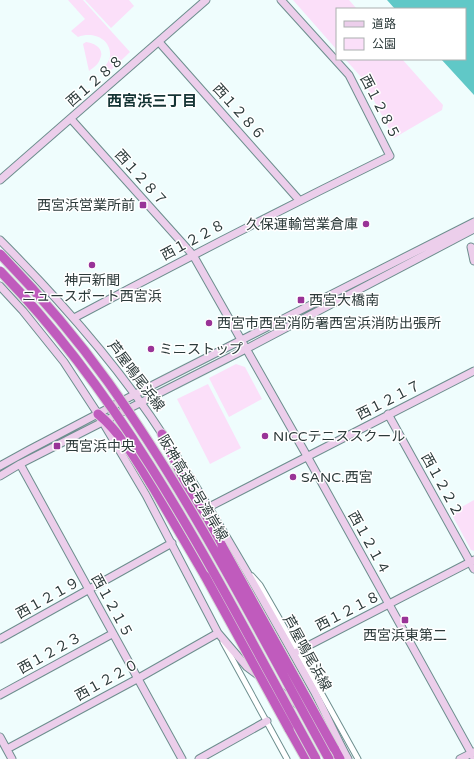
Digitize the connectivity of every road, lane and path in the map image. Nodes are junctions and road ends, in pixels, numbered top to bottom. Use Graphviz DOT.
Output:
graph roads {
  1 [pos="206,0"];
  2 [pos="281,0"];
  3 [pos="159,42"];
  4 [pos="71,119"];
  5 [pos="390,156"];
  6 [pos="0,180"];
  7 [pos="299,200"];
  8 [pos="472,227"];
  9 [pos="0,240"];
  10 [pos="471,247"];
  11 [pos="0,254"];
  12 [pos="193,255"];
  13 [pos="474,261"];
  14 [pos="0,271"];
  15 [pos="0,286"];
  16 [pos="74,318"];
  17 [pos="242,341"];
  18 [pos="246,349"];
  19 [pos="474,371"];
  20 [pos="135,395"];
  21 [pos="141,403"];
  22 [pos="98,414"];
  23 [pos="388,414"];
  24 [pos="104,422"];
  25 [pos="162,434"];
  26 [pos="307,456"];
  27 [pos="20,464"];
  28 [pos="0,466"];
  29 [pos="0,476"];
  30 [pos="209,507"];
  31 [pos="172,544"];
  32 [pos="473,564"];
  33 [pos="242,565"];
  34 [pos="88,591"];
  35 [pos="389,605"];
  36 [pos="218,633"];
  37 [pos="112,634"];
  38 [pos="0,639"];
  39 [pos="298,651"];
  40 [pos="137,679"];
  41 [pos="0,695"];
  42 [pos="267,721"];
  43 [pos="334,732"];
  44 [pos="0,736"];
  45 [pos="7,749"];
  46 [pos="473,754"];
  47 [pos="12,759"];
  48 [pos="182,759"];
  49 [pos="199,759"];
  50 [pos="287,759"];
  51 [pos="306,759"];
  52 [pos="316,759"];
  53 [pos="329,759"];
  54 [pos="340,759"];
  55 [pos="348,759"];
  56 [pos="358,759"];
  57 [pos="460,759"];
  1 -- 3 [label="street, 西１２８８"];
  2 -- 5 [label="street, 西１２８５"];
  3 -- 4 [label="street, 西１２８８"];
  3 -- 7 [label="street, 西１２８６"];
  4 -- 6 [label="street, 西１２８８"];
  4 -- 12 [label="street, 西１２８７"];
  5 -- 7 [label="street, 西１２２８"];
  7 -- 12 [label="street, 西１２２８"];
  8 -- 17 [label="street"];
  8 -- 18 [label="street"];
  9 -- 16 [label="street, 芦屋鳴尾浜線"];
  10 -- 13 [label="street"];
  11 -- 53 [label="highway, 阪神高速5号湾岸線, bridge"];
  12 -- 16 [label="street, 西１２２８"];
  12 -- 17 [label="street, 西１２８７"];
  14 -- 52 [label="highway, 阪神高速5号湾岸線, bridge"];
  15 -- 22 [label="street"];
  16 -- 20 [label="street, 芦屋鳴尾浜線"];
  17 -- 18 [label="street, 西１２１４"];
  17 -- 20 [label="street"];
  18 -- 21 [label="street"];
  18 -- 26 [label="street, 西１２１４"];
  19 -- 23 [label="street, 西１２１７"];
  20 -- 21 [label="street, 芦屋鳴尾浜線"];
  20 -- 22 [label="street"];
  21 -- 24 [label="street"];
  21 -- 25 [label="street, 芦屋鳴尾浜線"];
  22 -- 24 [label="highway"];
  22 -- 28 [label="street"];
  23 -- 26 [label="street, 西１２１７"];
  23 -- 32 [label="street, 西１２２２"];
  24 -- 27 [label="street"];
  24 -- 31 [label="street, 芦屋鳴尾浜線"];
  24 -- 51 [label="highway, bridge"];
  25 -- 30 [label="street, 芦屋鳴尾浜線"];
  25 -- 54 [label="highway, bridge"];
  26 -- 30 [label="street, 西１２１７"];
  26 -- 35 [label="street, 西１２１４"];
  27 -- 29 [label="street"];
  27 -- 34 [label="street, 西１２１５"];
  30 -- 33 [label="street, 芦屋鳴尾浜線"];
  31 -- 34 [label="street, 西１２１９"];
  31 -- 36 [label="street, 芦屋鳴尾浜線"];
  32 -- 35 [label="street, 西１２１８"];
  33 -- 39 [label="street"];
  33 -- 43 [label="street, 芦屋鳴尾浜線"];
  34 -- 37 [label="street, 西１２１５"];
  34 -- 38 [label="street, 西１２１９"];
  35 -- 39 [label="street, 西１２１８"];
  35 -- 46 [label="street, 西１２１４"];
  36 -- 40 [label="street, 西１２２０"];
  36 -- 42 [label="street"];
  36 -- 43 [label="street, 芦屋鳴尾浜線"];
  37 -- 40 [label="street, 西１２１５"];
  37 -- 41 [label="street, 西１２２３"];
  39 -- 56 [label="street"];
  40 -- 45 [label="street, 西１２２０"];
  40 -- 48 [label="street, 西１２１５"];
  42 -- 49 [label="street"];
  42 -- 50 [label="street"];
  43 -- 55 [label="street, 芦屋鳴尾浜線"];
  44 -- 45 [label="street"];
  45 -- 47 [label="street"];
  46 -- 57 [label="street"];
}
